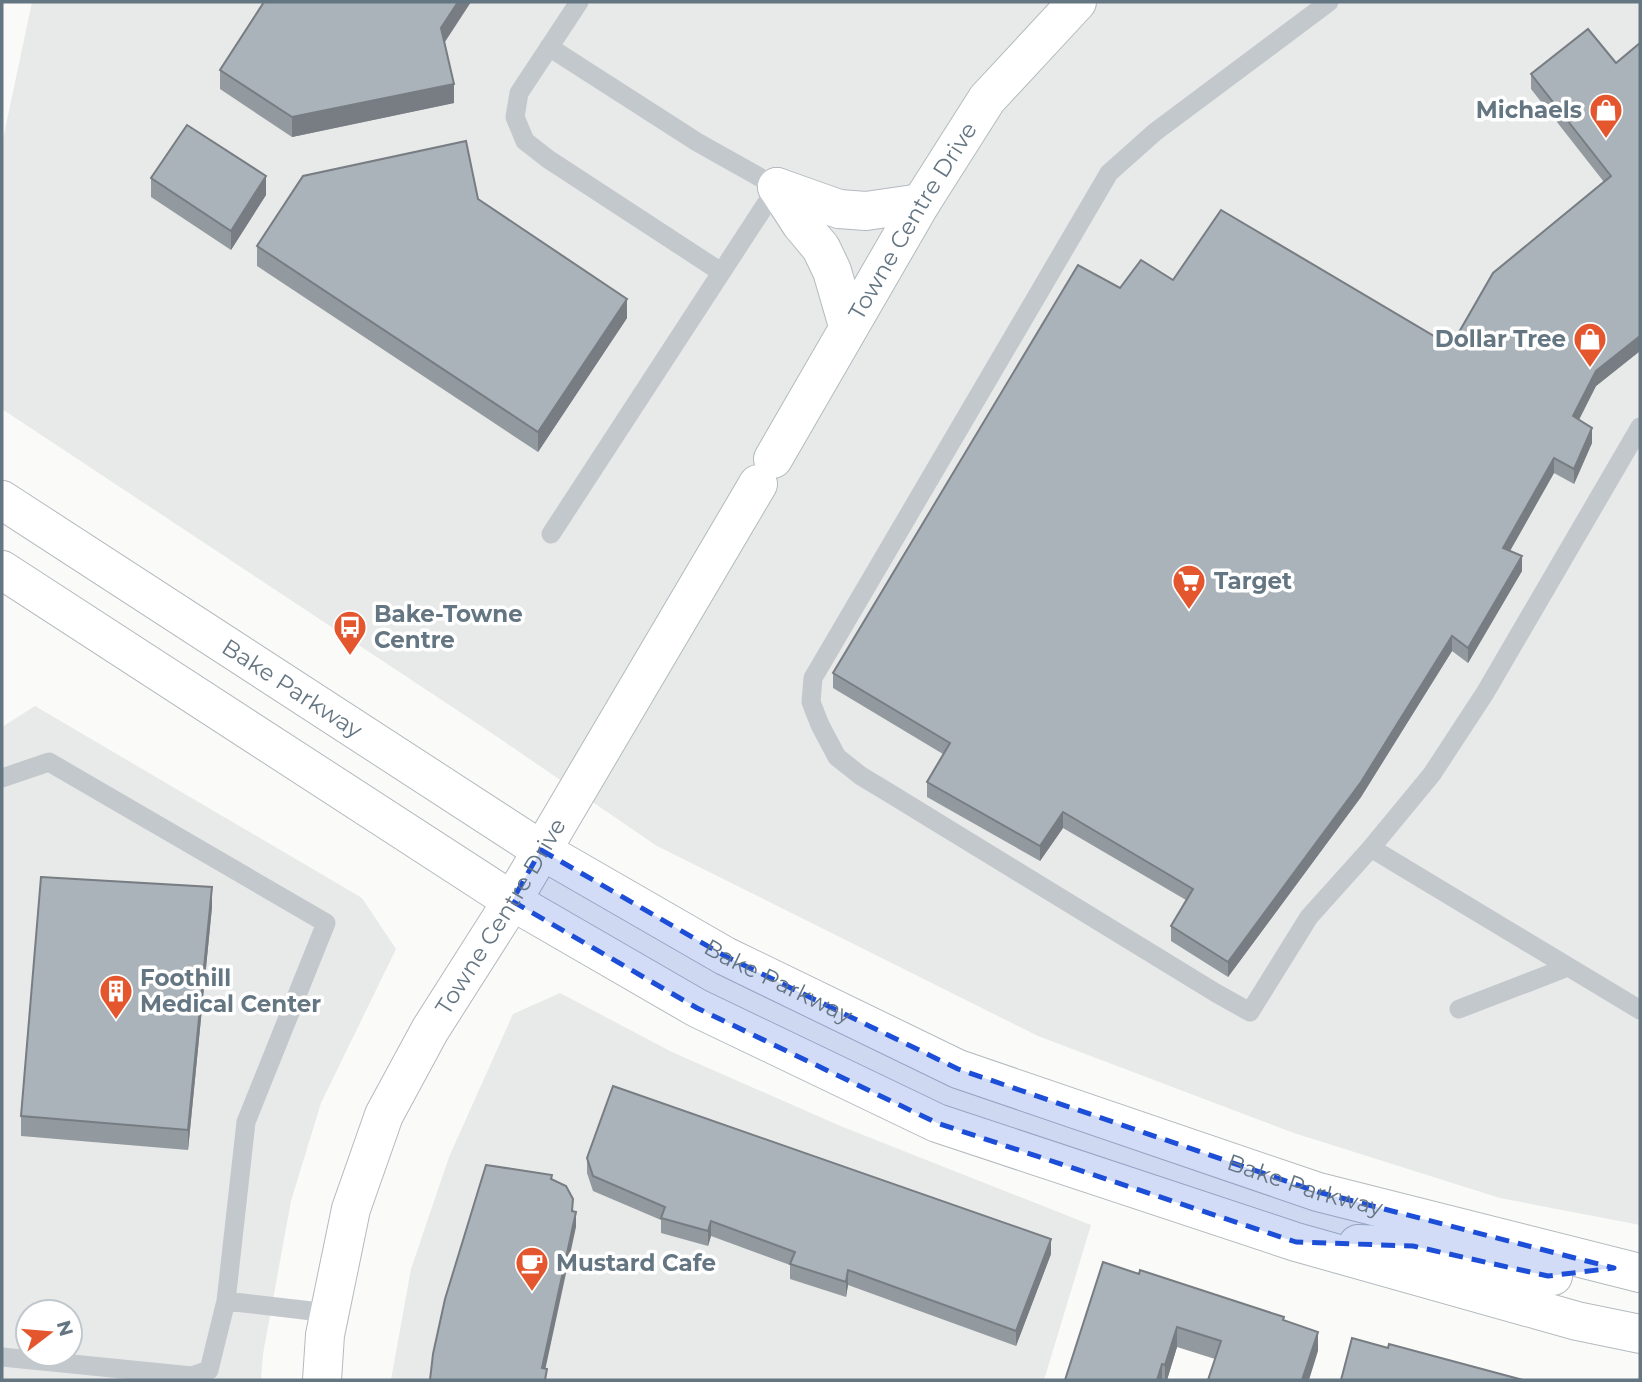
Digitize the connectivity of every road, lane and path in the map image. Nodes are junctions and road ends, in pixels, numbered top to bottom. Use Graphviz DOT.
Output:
graph roads {
  1 [pos="579,2"];
  2 [pos="1077,2"];
  3 [pos="1329,2"];
  4 [pos="549,47"];
  5 [pos="777,187"];
  6 [pos="921,203"];
  7 [pos="721,272"];
  8 [pos="848,326"];
  9 [pos="1640,427"];
  10 [pos="2,500"];
  11 [pos="551,534"];
  12 [pos="2,570"];
  13 [pos="2,778"];
  14 [pos="1371,848"];
  15 [pos="541,850"];
  16 [pos="512,901"];
  17 [pos="1568,967"];
  18 [pos="1459,1009"];
  19 [pos="1640,1010"];
  20 [pos="1296,1242"];
  21 [pos="1627,1271"];
  22 [pos="226,1301"];
  23 [pos="329,1313"];
  24 [pos="1640,1334"];
  25 [pos="2,1357"];
  26 [pos="322,1380"];
  1 -- 4 [label="lane"];
  2 -- 6 [label="main road, Towne Centre Drive"];
  3 -- 14 [label="lane"];
  4 -- 5 [label="lane"];
  4 -- 7 [label="lane"];
  5 -- 6 [label="main road"];
  5 -- 7 [label="lane"];
  5 -- 8 [label="main road"];
  6 -- 8 [label="main road, Towne Centre Drive"];
  7 -- 11 [label="lane"];
  8 -- 15 [label="main road, Towne Centre Drive"];
  9 -- 14 [label="lane"];
  10 -- 15 [label="main road, Bake Parkway"];
  12 -- 16 [label="main road"];
  13 -- 22 [label="lane"];
  14 -- 17 [label="lane"];
  15 -- 16 [label="main road, Towne Centre Drive"];
  15 -- 21 [label="main road, Bake Parkway"];
  16 -- 20 [label="main road"];
  16 -- 23 [label="main road, Towne Centre Drive"];
  17 -- 18 [label="lane"];
  17 -- 19 [label="lane"];
  20 -- 21 [label="main road"];
  20 -- 24 [label="main road"];
  22 -- 23 [label="lane"];
  22 -- 25 [label="lane"];
  23 -- 26 [label="main road, Towne Centre Drive"];
}
